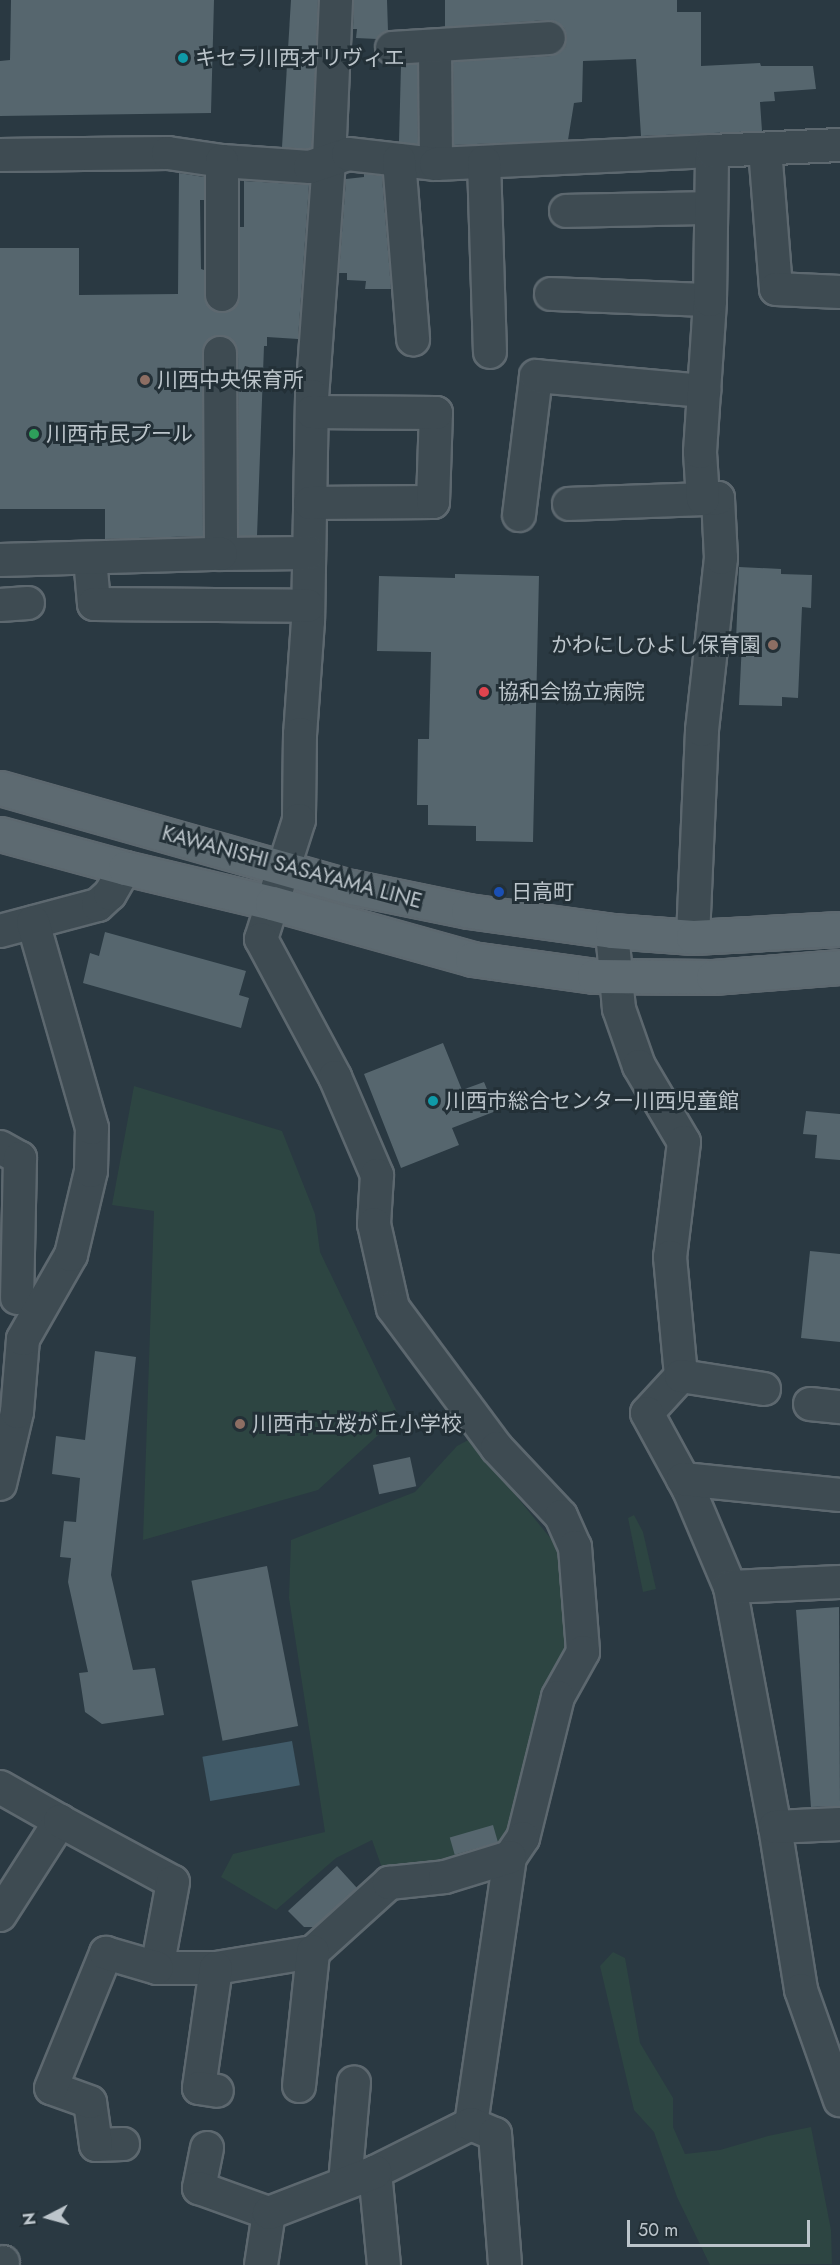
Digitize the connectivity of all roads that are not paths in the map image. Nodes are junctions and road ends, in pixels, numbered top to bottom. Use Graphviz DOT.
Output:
graph roads {
  1 [pos="336,0"];
  2 [pos="549,38"];
  3 [pos="435,46"];
  4 [pos="392,48"];
  5 [pos="840,145"];
  6 [pos="765,149"];
  7 [pos="712,151"];
  8 [pos="0,155"];
  9 [pos="399,160"];
  10 [pos="222,161"];
  11 [pos="329,161"];
  12 [pos="484,162"];
  13 [pos="436,164"];
  14 [pos="711,208"];
  15 [pos="566,212"];
  16 [pos="840,292"];
  17 [pos="551,294"];
  18 [pos="222,295"];
  19 [pos="710,300"];
  20 [pos="413,339"];
  21 [pos="490,352"];
  22 [pos="220,353"];
  23 [pos="704,391"];
  24 [pos="312,412"];
  25 [pos="703,499"];
  26 [pos="310,504"];
  27 [pos="569,504"];
  28 [pos="519,515"];
  29 [pos="308,553"];
  30 [pos="221,554"];
  31 [pos="90,558"];
  32 [pos="0,560"];
  33 [pos="308,606"];
  34 [pos="0,788"];
  35 [pos="0,834"];
  36 [pos="284,867"];
  37 [pos="124,868"];
  38 [pos="272,903"];
  39 [pos="33,922"];
  40 [pos="840,929"];
  41 [pos="0,931"];
  42 [pos="612,931"];
  43 [pos="693,938"];
  44 [pos="840,967"];
  45 [pos="617,975"];
  46 [pos="0,1147"];
  47 [pos="20,1301"];
  48 [pos="681,1376"];
  49 [pos="764,1389"];
  50 [pos="810,1404"];
  51 [pos="840,1407"];
  52 [pos="683,1479"];
  53 [pos="0,1483"];
  54 [pos="840,1495"];
  55 [pos="840,1582"];
  56 [pos="730,1587"];
  57 [pos="0,1786"];
  58 [pos="60,1821"];
  59 [pos="840,1824"];
  60 [pos="775,1827"];
  61 [pos="510,1857"];
  62 [pos="1,1909"];
  63 [pos="313,1952"];
  64 [pos="157,1968"];
  65 [pos="216,1968"];
  66 [pos="354,2082"];
  67 [pos="299,2086"];
  68 [pos="217,2091"];
  69 [pos="840,2100"];
  70 [pos="471,2124"];
  71 [pos="123,2144"];
  72 [pos="207,2148"];
  73 [pos="375,2172"];
  74 [pos="345,2183"];
  75 [pos="269,2213"];
  76 [pos="261,2265"];
  77 [pos="384,2265"];
  78 [pos="505,2265"];
  1 -- 11 [label="street"];
  2 -- 3 [label="street"];
  3 -- 4 [label="street"];
  3 -- 13 [label="street"];
  5 -- 6 [label="street"];
  6 -- 7 [label="street"];
  6 -- 16 [label="street"];
  7 -- 12 [label="street"];
  7 -- 14 [label="street"];
  8 -- 10 [label="street"];
  9 -- 11 [label="street"];
  9 -- 13 [label="street"];
  9 -- 20 [label="street"];
  10 -- 11 [label="street"];
  10 -- 18 [label="street"];
  11 -- 24 [label="street"];
  12 -- 13 [label="street"];
  12 -- 21 [label="street"];
  14 -- 15 [label="street"];
  14 -- 19 [label="street"];
  17 -- 19 [label="street"];
  19 -- 23 [label="street"];
  22 -- 30 [label="street"];
  23 -- 25 [label="street"];
  23 -- 28 [label="street"];
  24 -- 26 [label="street"];
  24 -- 26 [label="street"];
  25 -- 27 [label="street"];
  25 -- 43 [label="street"];
  26 -- 29 [label="street"];
  29 -- 30 [label="street"];
  29 -- 33 [label="street"];
  30 -- 31 [label="street"];
  31 -- 32 [label="street"];
  31 -- 33 [label="street"];
  33 -- 36 [label="street"];
  34 -- 36 [label="main road, KAWANISHI SASAYAMA LINE"];
  35 -- 37 [label="main road, KAWANISHI SASAYAMA LINE"];
  36 -- 38 [label="street"];
  36 -- 42 [label="main road, KAWANISHI SASAYAMA LINE"];
  37 -- 38 [label="main road, KAWANISHI SASAYAMA LINE"];
  37 -- 39 [label="street"];
  38 -- 45 [label="main road, KAWANISHI SASAYAMA LINE"];
  38 -- 61 [label="street"];
  39 -- 41 [label="street"];
  39 -- 47 [label="street"];
  40 -- 43 [label="main road, KAWANISHI SASAYAMA LINE"];
  42 -- 43 [label="main road, KAWANISHI SASAYAMA LINE"];
  42 -- 45 [label="street"];
  44 -- 45 [label="main road, KAWANISHI SASAYAMA LINE"];
  45 -- 48 [label="street"];
  46 -- 47 [label="street"];
  47 -- 53 [label="street"];
  48 -- 49 [label="street"];
  48 -- 52 [label="street"];
  50 -- 51 [label="street"];
  52 -- 54 [label="street"];
  52 -- 56 [label="street"];
  55 -- 56 [label="street"];
  56 -- 60 [label="street"];
  57 -- 58 [label="street"];
  58 -- 62 [label="street"];
  58 -- 64 [label="street"];
  59 -- 60 [label="street"];
  60 -- 69 [label="street"];
  61 -- 63 [label="street"];
  61 -- 70 [label="street"];
  63 -- 65 [label="street"];
  63 -- 67 [label="street"];
  64 -- 65 [label="street"];
  64 -- 71 [label="street"];
  65 -- 68 [label="street"];
  66 -- 74 [label="street"];
  70 -- 73 [label="street"];
  70 -- 78 [label="street"];
  72 -- 75 [label="street"];
  73 -- 74 [label="street"];
  73 -- 77 [label="street"];
  74 -- 75 [label="street"];
  75 -- 76 [label="street"];
}
